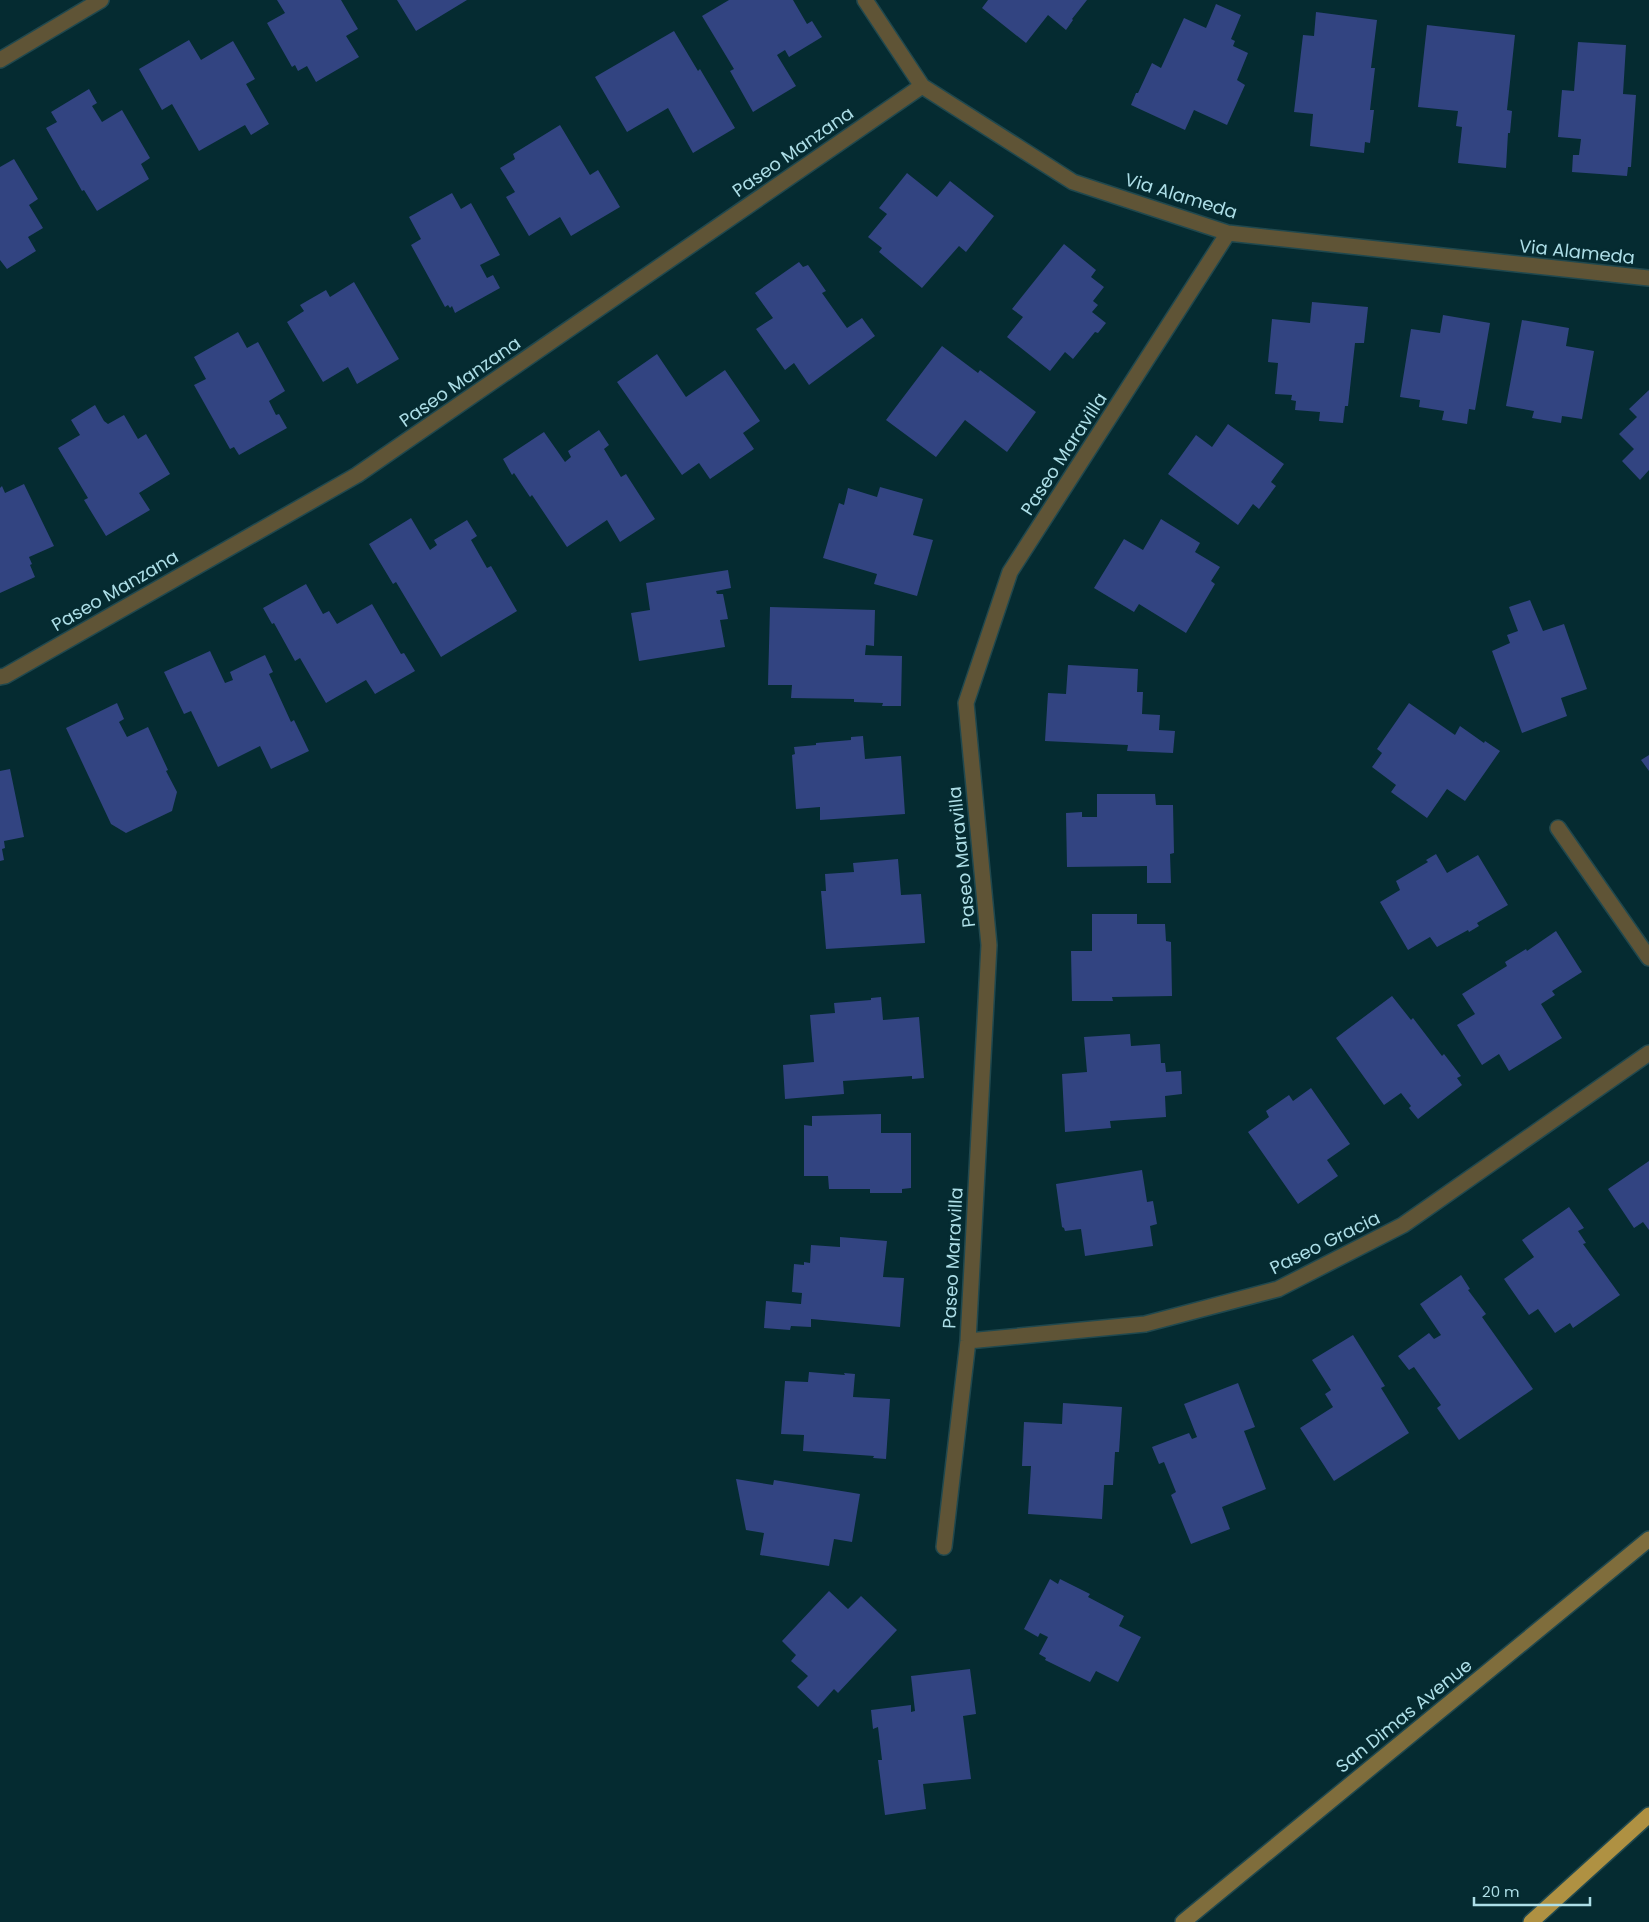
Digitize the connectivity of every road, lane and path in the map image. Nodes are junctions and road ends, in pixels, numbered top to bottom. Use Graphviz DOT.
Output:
graph roads {
  1 [pos="101,0"];
  2 [pos="865,0"];
  3 [pos="0,60"];
  4 [pos="922,86"];
  5 [pos="1228,233"];
  6 [pos="1649,278"];
  7 [pos="0,677"];
  8 [pos="1558,828"];
  9 [pos="1649,958"];
  10 [pos="1649,1053"];
  11 [pos="968,1341"];
  12 [pos="1649,1539"];
  13 [pos="944,1547"];
  14 [pos="1649,1815"];
  15 [pos="1183,1922"];
  16 [pos="1531,1922"];
  1 -- 3 [label="street"];
  2 -- 4 [label="street, Via Alameda"];
  4 -- 5 [label="street, Via Alameda"];
  4 -- 7 [label="street, Paseo Manzana"];
  5 -- 6 [label="street, Via Alameda"];
  5 -- 11 [label="street, Paseo Maravilla"];
  8 -- 9 [label="street"];
  10 -- 11 [label="street, Paseo Gracia"];
  11 -- 13 [label="street, Paseo Maravilla"];
  12 -- 15 [label="street, San Dimas Avenue"];
  14 -- 16 [label="highway"];
}
